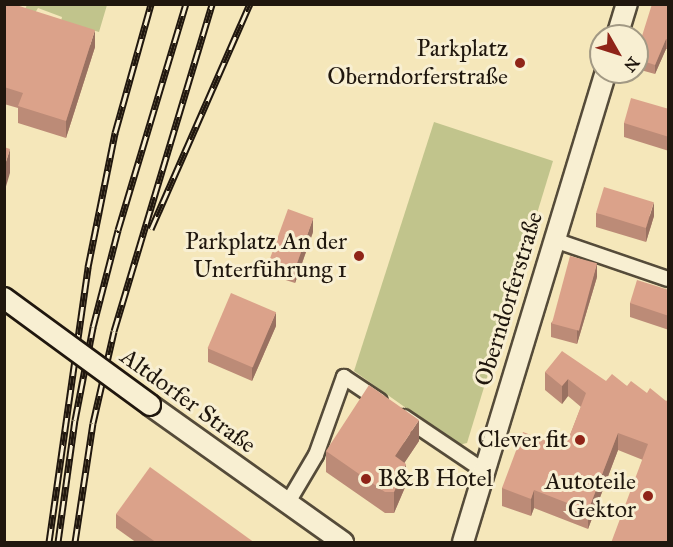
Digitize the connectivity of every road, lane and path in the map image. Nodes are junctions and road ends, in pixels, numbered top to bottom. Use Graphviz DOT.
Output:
graph roads {
  1 [pos="627,4"];
  2 [pos="621,24"];
  3 [pos="602,84"];
  4 [pos="554,240"];
  5 [pos="669,279"];
  6 [pos="4,298"];
  7 [pos="484,471"];
  8 [pos="287,504"];
  9 [pos="343,543"];
  10 [pos="463,543"];
  1 -- 2 [label="main road"];
  3 -- 4 [label="main road, Oberndorferstraße"];
  4 -- 5 [label="street"];
  4 -- 7 [label="main road, Oberndorferstraße"];
  6 -- 8 [label="main road, Altdorfer Straße, bridge"];
  7 -- 8 [label="street"];
  7 -- 10 [label="main road, Oberndorferstraße"];
  8 -- 9 [label="main road, Altdorfer Straße"];
}
